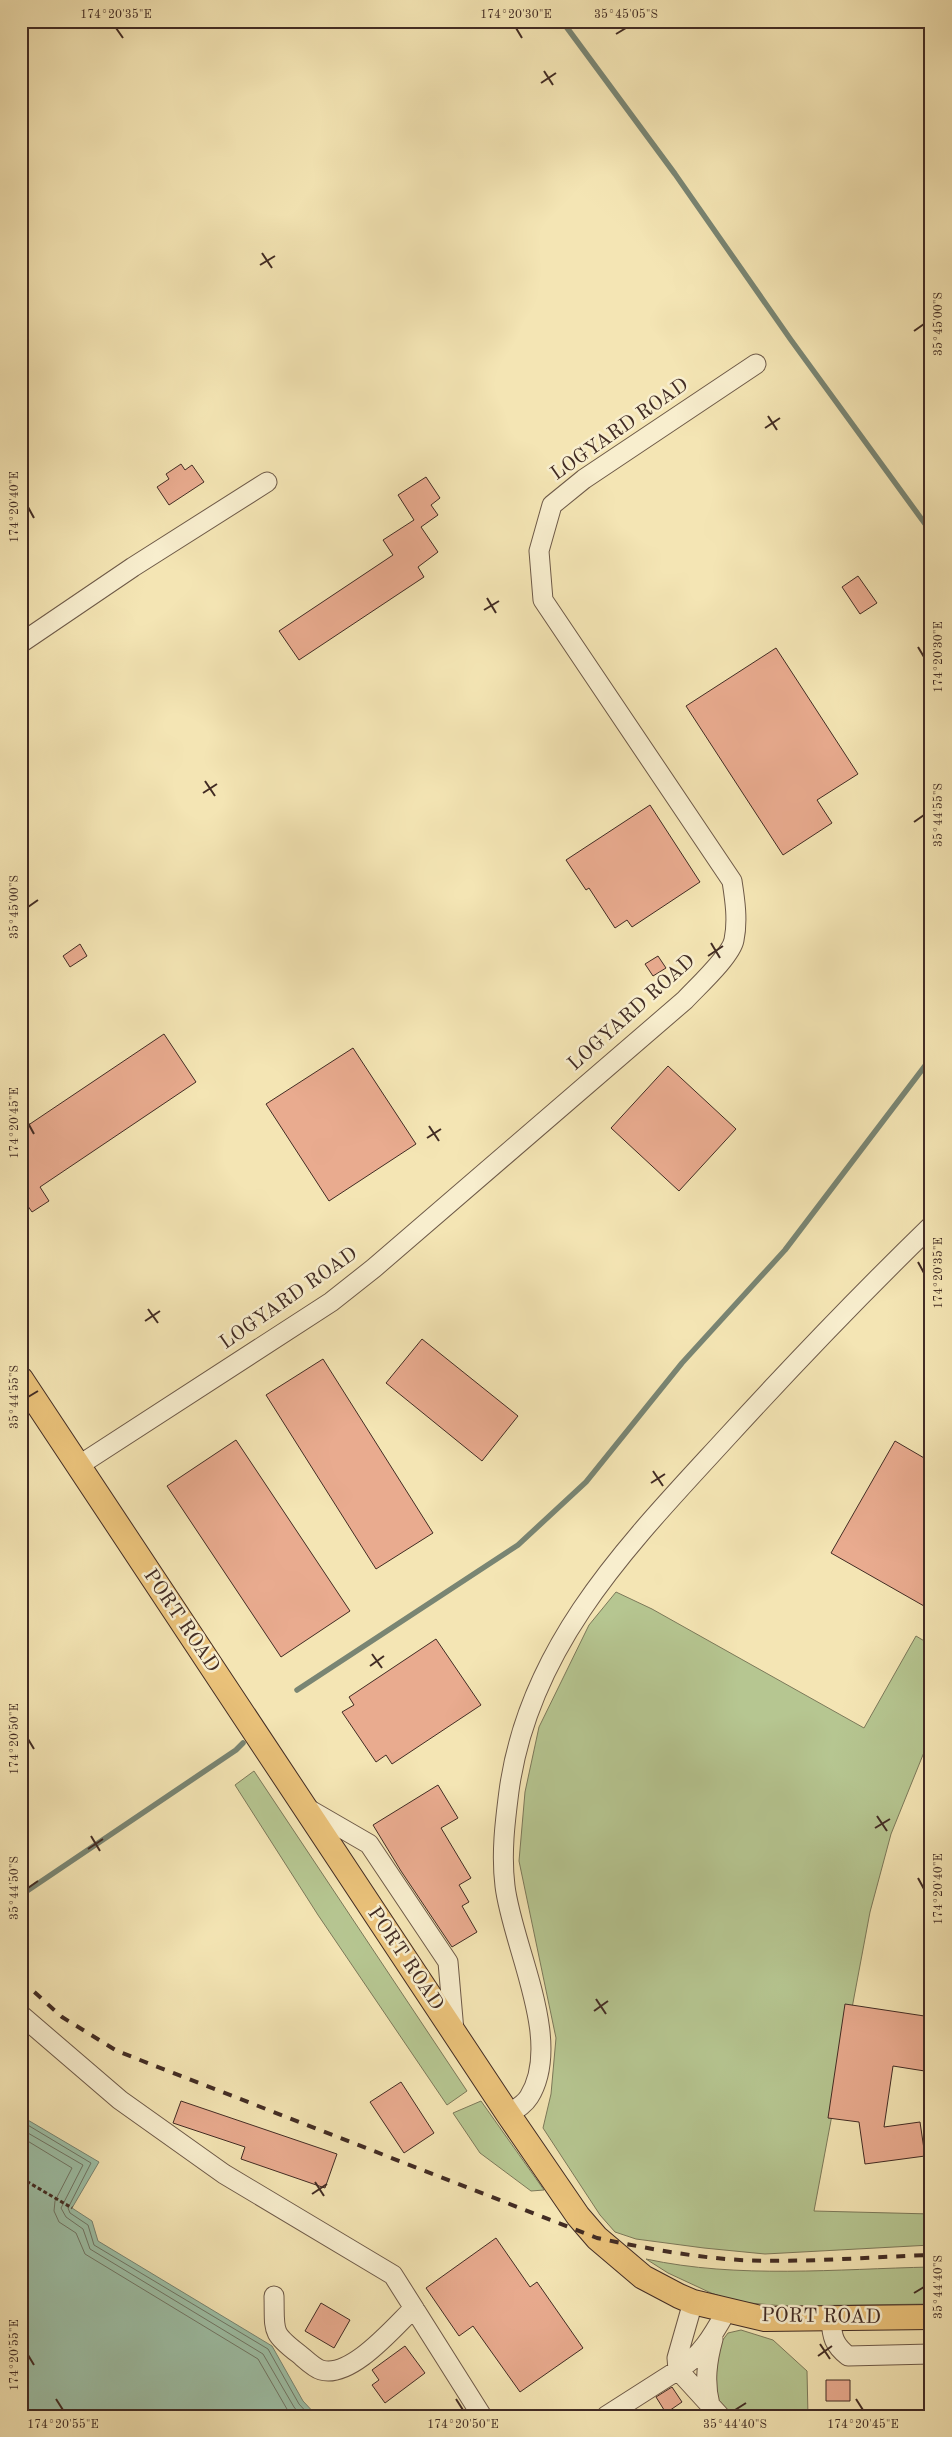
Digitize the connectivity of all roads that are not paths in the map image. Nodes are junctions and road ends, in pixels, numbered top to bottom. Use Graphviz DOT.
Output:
graph roads {
  1 [pos="756,364"];
  2 [pos="267,482"];
  3 [pos="21,643"];
  4 [pos="931,1226"];
  5 [pos="21,1379"];
  6 [pos="78,1466"];
  7 [pos="304,1806"];
  8 [pos="21,2015"];
  9 [pos="454,2031"];
  10 [pos="508,2114"];
  11 [pos="274,2296"];
  12 [pos="693,2302"];
  13 [pos="414,2308"];
  14 [pos="931,2317"];
  15 [pos="721,2320"];
  16 [pos="831,2320"];
  17 [pos="931,2354"];
  18 [pos="678,2370"];
  19 [pos="715,2411"];
  20 [pos="482,2416"];
  21 [pos="606,2416"];
  1 -- 6 [label="street, LOGYARD ROAD"];
  2 -- 3 [label="street"];
  4 -- 10 [label="street"];
  5 -- 6 [label="main road, PORT ROAD"];
  6 -- 7 [label="main road, PORT ROAD"];
  7 -- 9 [label="main road, PORT ROAD"];
  7 -- 9 [label="street"];
  8 -- 13 [label="street"];
  9 -- 10 [label="main road, PORT ROAD"];
  10 -- 12 [label="main road, PORT ROAD"];
  11 -- 13 [label="street"];
  12 -- 15 [label="main road, PORT ROAD"];
  12 -- 18 [label="street"];
  13 -- 20 [label="street"];
  14 -- 16 [label="main road, PORT ROAD"];
  15 -- 16 [label="main road, PORT ROAD"];
  15 -- 18 [label="street"];
  15 -- 19 [label="street"];
  16 -- 17 [label="street"];
  18 -- 19 [label="street"];
  18 -- 21 [label="street"];
}
